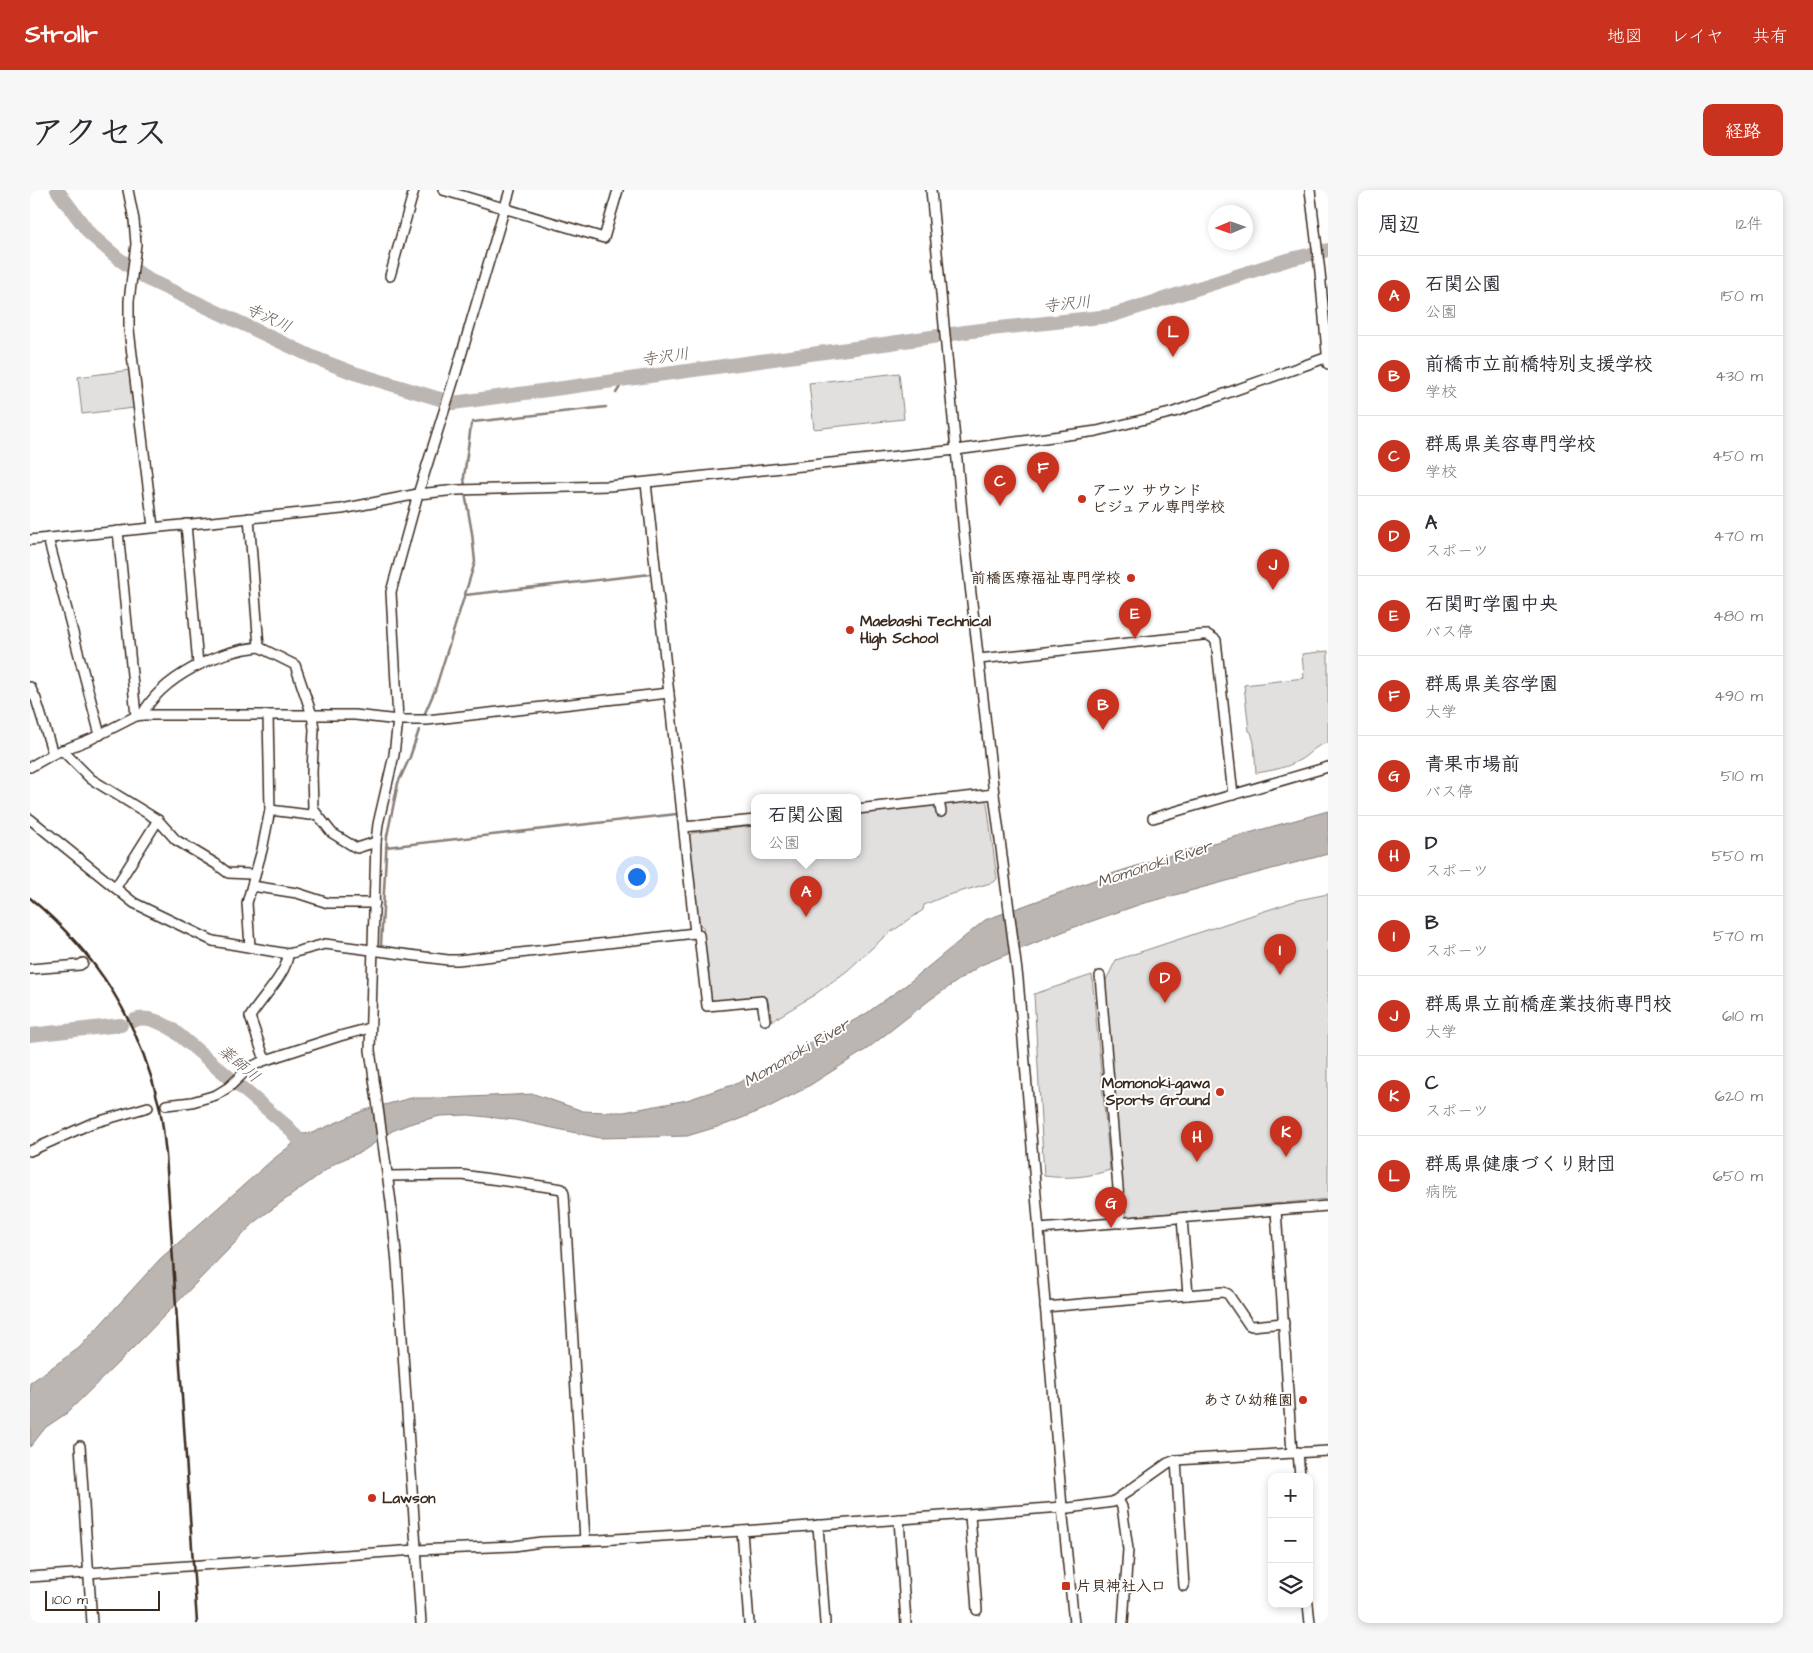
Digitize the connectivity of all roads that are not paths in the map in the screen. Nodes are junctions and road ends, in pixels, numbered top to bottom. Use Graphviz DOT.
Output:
graph roads {
  1 [pos="128,190"];
  2 [pos="414,190"];
  3 [pos="444,190"];
  4 [pos="510,190"];
  5 [pos="618,190"];
  6 [pos="931,190"];
  7 [pos="1310,190"];
  8 [pos="504,209"];
  9 [pos="390,276"];
  10 [pos="1328,360"];
  11 [pos="956,450"];
  12 [pos="646,482"];
  13 [pos="418,494"];
  14 [pos="249,518"];
  15 [pos="186,524"];
  16 [pos="153,527"];
  17 [pos="118,531"];
  18 [pos="48,538"];
  19 [pos="30,540"];
  20 [pos="259,647"];
  21 [pos="979,659"];
  22 [pos="198,664"];
  23 [pos="30,687"];
  24 [pos="669,693"];
  25 [pos="268,715"];
  26 [pos="312,715"];
  27 [pos="139,716"];
  28 [pos="398,720"];
  29 [pos="100,735"];
  30 [pos="62,750"];
  31 [pos="53,754"];
  32 [pos="30,767"];
  33 [pos="1328,767"];
  34 [pos="994,794"];
  35 [pos="1233,795"];
  36 [pos="939,800"];
  37 [pos="861,809"];
  38 [pos="270,810"];
  39 [pos="941,812"];
  40 [pos="316,814"];
  41 [pos="1153,818"];
  42 [pos="30,819"];
  43 [pos="158,820"];
  44 [pos="751,820"];
  45 [pos="684,828"];
  46 [pos="376,842"];
  47 [pos="255,876"];
  48 [pos="252,886"];
  49 [pos="116,887"];
  50 [pos="375,903"];
  51 [pos="694,933"];
  52 [pos="250,947"];
  53 [pos="373,950"];
  54 [pos="288,954"];
  55 [pos="83,963"];
  56 [pos="30,970"];
  57 [pos="1100,976"];
  58 [pos="765,1020"];
  59 [pos="370,1028"];
  60 [pos="265,1060"];
  61 [pos="166,1105"];
  62 [pos="148,1107"];
  63 [pos="30,1151"];
  64 [pos="387,1171"];
  65 [pos="1328,1206"];
  66 [pos="1276,1210"];
  67 [pos="1182,1218"];
  68 [pos="1121,1223"];
  69 [pos="1039,1228"];
  70 [pos="1188,1295"];
  71 [pos="1045,1307"];
  72 [pos="1284,1323"];
  73 [pos="80,1446"];
  74 [pos="1328,1450"];
  75 [pos="1295,1453"];
  76 [pos="1176,1460"];
  77 [pos="1299,1473"];
  78 [pos="1118,1499"];
  79 [pos="1062,1507"];
  80 [pos="970,1514"];
  81 [pos="900,1519"];
  82 [pos="818,1525"];
  83 [pos="742,1531"];
  84 [pos="585,1540"];
  85 [pos="416,1550"];
  86 [pos="89,1574"];
  87 [pos="30,1577"];
  88 [pos="1184,1586"];
  89 [pos="1308,1608"];
  90 [pos="977,1610"];
  91 [pos="92,1623"];
  92 [pos="421,1623"];
  93 [pos="750,1623"];
  94 [pos="825,1623"];
  95 [pos="906,1623"];
  96 [pos="1074,1623"];
  97 [pos="1123,1623"];
  98 [pos="1310,1623"];
  1 -- 16 [label="street"];
  2 -- 9 [label="street"];
  3 -- 8 [label="street"];
  4 -- 8 [label="street"];
  5 -- 8 [label="street"];
  6 -- 11 [label="street"];
  7 -- 10 [label="street"];
  8 -- 13 [label="street"];
  10 -- 11 [label="street"];
  11 -- 12 [label="street"];
  11 -- 21 [label="street"];
  12 -- 13 [label="street"];
  12 -- 24 [label="street"];
  13 -- 14 [label="street"];
  13 -- 28 [label="street"];
  14 -- 15 [label="street"];
  14 -- 20 [label="street"];
  15 -- 16 [label="street"];
  15 -- 22 [label="street"];
  16 -- 17 [label="street"];
  17 -- 18 [label="street"];
  17 -- 27 [label="street"];
  18 -- 19 [label="street"];
  18 -- 29 [label="street"];
  20 -- 22 [label="street"];
  20 -- 26 [label="street"];
  21 -- 34 [label="street"];
  21 -- 35 [label="street"];
  22 -- 27 [label="street"];
  23 -- 31 [label="street"];
  24 -- 28 [label="street"];
  24 -- 45 [label="street"];
  25 -- 26 [label="street"];
  25 -- 27 [label="street"];
  25 -- 38 [label="street"];
  26 -- 28 [label="street"];
  26 -- 40 [label="street"];
  27 -- 29 [label="street"];
  28 -- 46 [label="street"];
  29 -- 30 [label="street"];
  30 -- 31 [label="street"];
  30 -- 43 [label="street"];
  31 -- 32 [label="street"];
  33 -- 35 [label="street"];
  34 -- 36 [label="street"];
  34 -- 69 [label="street"];
  35 -- 41 [label="street"];
  36 -- 37 [label="street"];
  36 -- 39 [label="street"];
  38 -- 40 [label="street"];
  38 -- 47 [label="street"];
  40 -- 46 [label="street"];
  42 -- 49 [label="street"];
  43 -- 47 [label="street"];
  43 -- 49 [label="street"];
  44 -- 45 [label="street"];
  45 -- 51 [label="street"];
  46 -- 50 [label="street"];
  47 -- 48 [label="street"];
  48 -- 50 [label="street"];
  48 -- 52 [label="street"];
  49 -- 52 [label="street"];
  50 -- 53 [label="street"];
  51 -- 53 [label="street"];
  51 -- 58 [label="street"];
  52 -- 54 [label="street"];
  53 -- 54 [label="street"];
  53 -- 59 [label="street"];
  54 -- 60 [label="street"];
  55 -- 56 [label="street"];
  57 -- 68 [label="street"];
  59 -- 60 [label="street"];
  59 -- 64 [label="street"];
  60 -- 61 [label="street"];
  62 -- 63 [label="street"];
  64 -- 84 [label="street"];
  64 -- 85 [label="street"];
  65 -- 66 [label="street"];
  66 -- 67 [label="street"];
  66 -- 72 [label="street"];
  67 -- 68 [label="street"];
  67 -- 70 [label="street"];
  68 -- 69 [label="street"];
  69 -- 71 [label="street"];
  70 -- 71 [label="street"];
  70 -- 72 [label="street"];
  71 -- 79 [label="street"];
  72 -- 75 [label="street"];
  73 -- 86 [label="street"];
  74 -- 75 [label="street"];
  75 -- 76 [label="street"];
  75 -- 77 [label="street"];
  76 -- 78 [label="street"];
  76 -- 88 [label="street"];
  78 -- 79 [label="street"];
  78 -- 97 [label="street"];
  79 -- 80 [label="street"];
  79 -- 96 [label="street"];
  80 -- 81 [label="street"];
  80 -- 90 [label="street"];
  81 -- 82 [label="street"];
  81 -- 95 [label="street"];
  82 -- 83 [label="street"];
  82 -- 94 [label="street"];
  83 -- 84 [label="street"];
  83 -- 93 [label="street"];
  84 -- 85 [label="street"];
  85 -- 86 [label="street"];
  85 -- 92 [label="street"];
  86 -- 87 [label="street"];
  86 -- 91 [label="street"];
  89 -- 98 [label="street"];
}
